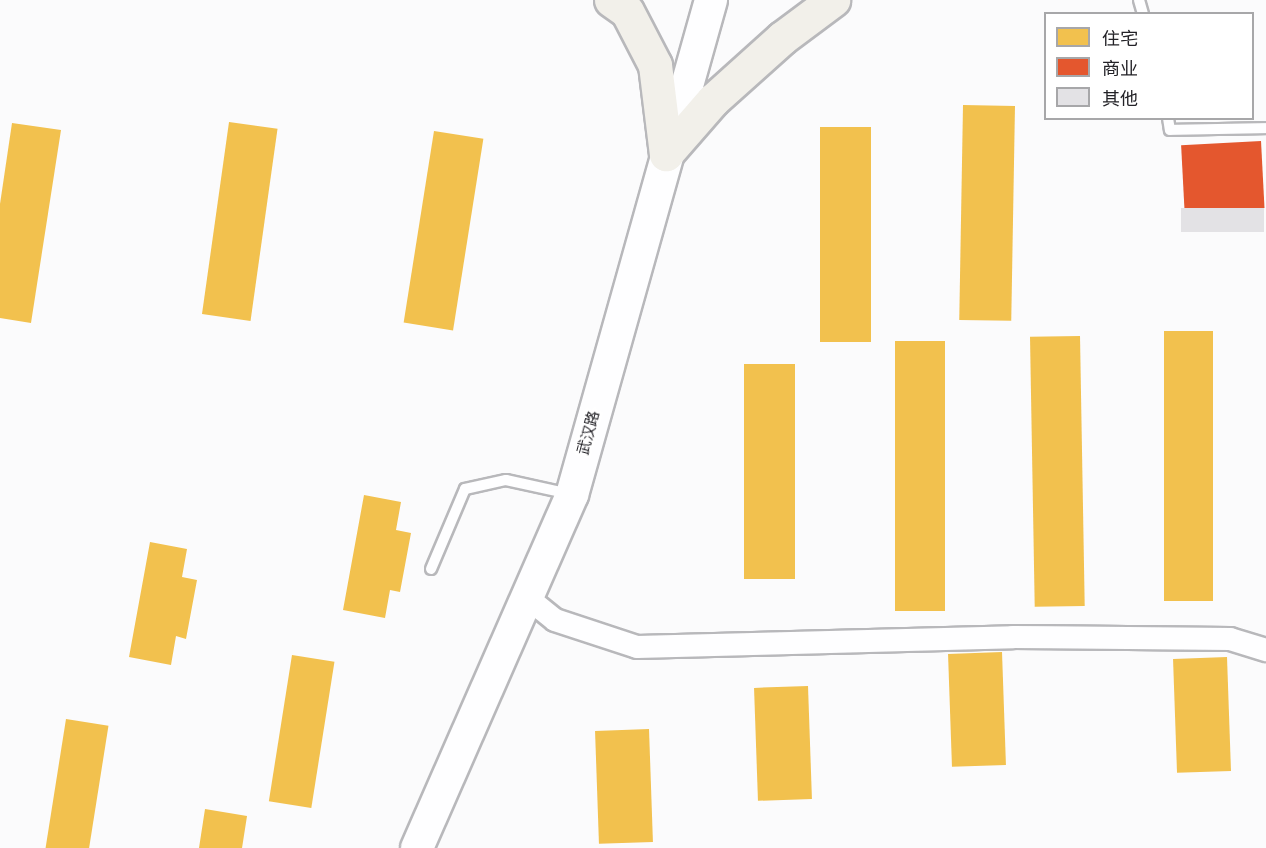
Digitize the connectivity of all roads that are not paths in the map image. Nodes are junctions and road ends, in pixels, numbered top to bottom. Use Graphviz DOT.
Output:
graph roads {
  1 [pos="611,0"];
  2 [pos="711,0"];
  3 [pos="833,0"];
  4 [pos="1168,120"];
  5 [pos="1266,128"];
  6 [pos="666,154"];
  7 [pos="572,495"];
  8 [pos="431,569"];
  9 [pos="529,599"];
  10 [pos="1266,650"];
  11 [pos="417,848"];
  1 -- 6 [label="main road"];
  2 -- 6 [label="street, 武汉路"];
  3 -- 6 [label="main road"];
  4 -- 5 [label="lane"];
  6 -- 7 [label="street, 武汉路"];
  7 -- 8 [label="lane"];
  7 -- 9 [label="street, 武汉路"];
  9 -- 10 [label="street"];
  9 -- 11 [label="street, 武汉路"];
}
